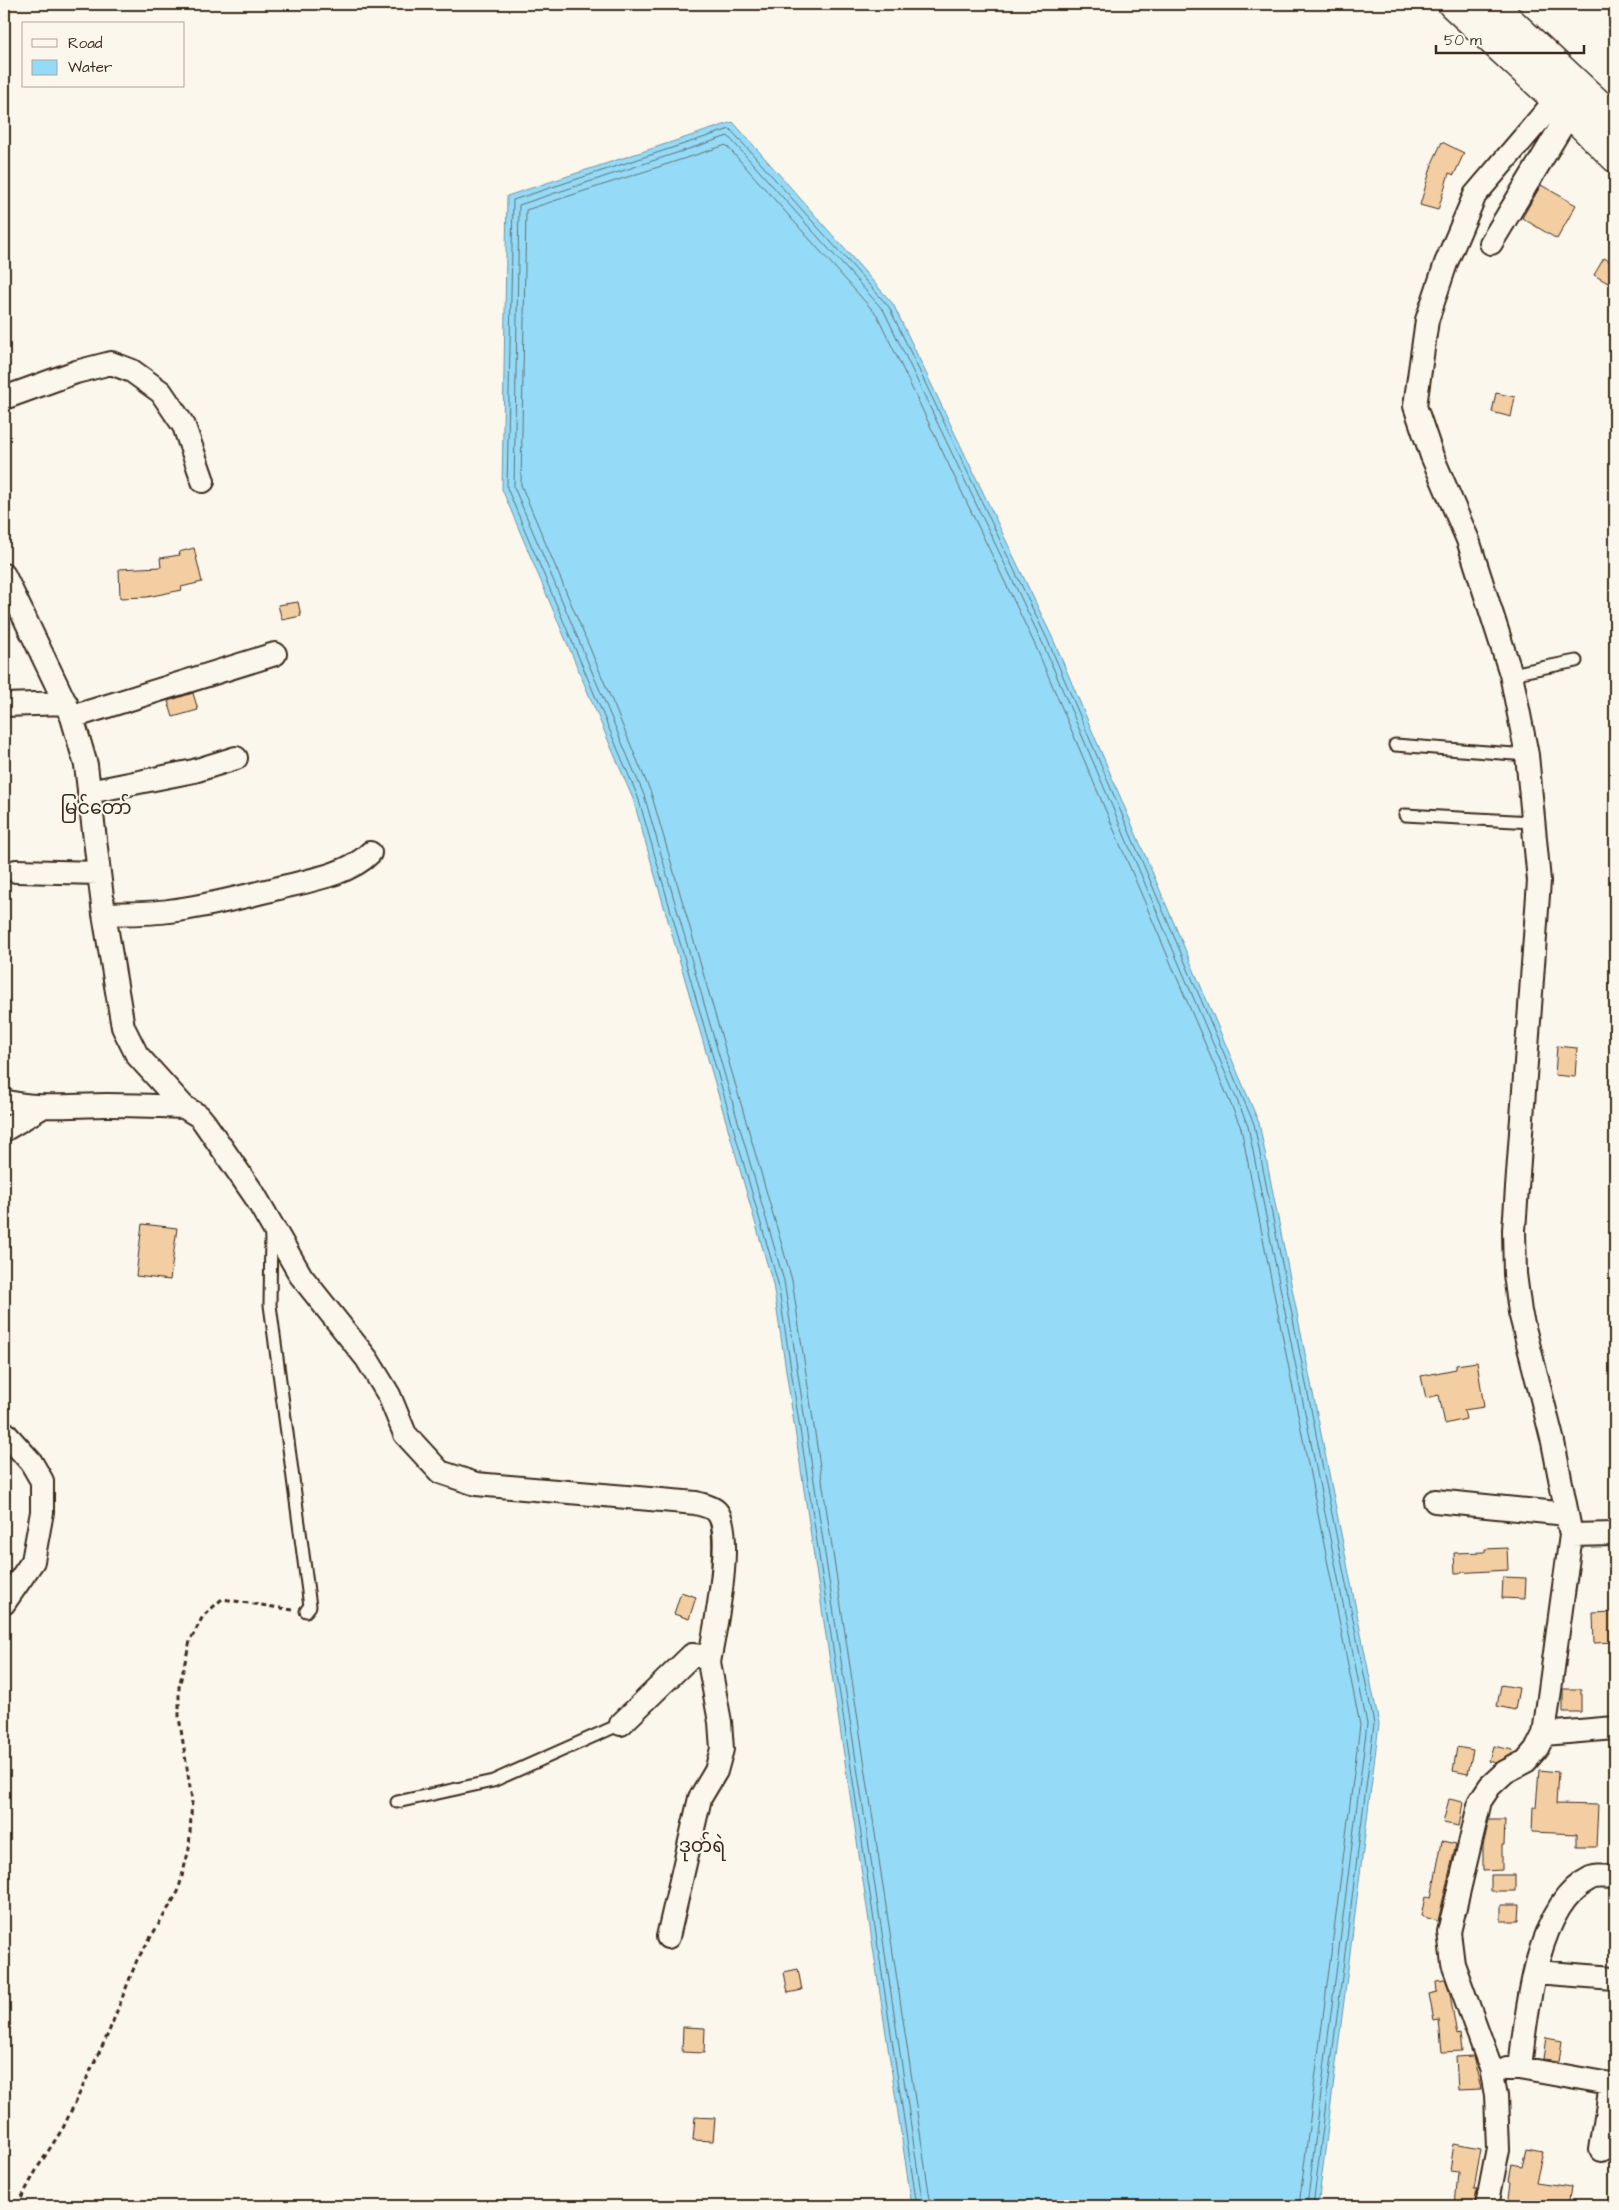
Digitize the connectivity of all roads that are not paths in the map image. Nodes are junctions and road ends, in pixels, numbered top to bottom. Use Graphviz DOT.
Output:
graph roads {
  1 [pos="1452,4"];
  2 [pos="1492,4"];
  3 [pos="1581,86"];
  4 [pos="1563,107"];
  5 [pos="1615,119"];
  6 [pos="1615,158"];
  7 [pos="1491,243"];
  8 [pos="4,398"];
  9 [pos="203,481"];
  10 [pos="4,575"];
  11 [pos="275,654"];
  12 [pos="1576,661"];
  13 [pos="1511,674"];
  14 [pos="4,705"];
  15 [pos="69,710"];
  16 [pos="1395,744"];
  17 [pos="1527,755"];
  18 [pos="236,758"];
  19 [pos="89,792"];
  20 [pos="1405,815"];
  21 [pos="1534,822"];
  22 [pos="370,853"];
  23 [pos="16,871"];
  24 [pos="99,873"];
  25 [pos="104,914"];
  26 [pos="4,1101"];
  27 [pos="44,1106"];
  28 [pos="184,1107"];
  29 [pos="4,1130"];
  30 [pos="271,1222"];
  31 [pos="4,1432"];
  32 [pos="1435,1501"];
  33 [pos="1569,1525"];
  34 [pos="1615,1534"];
  35 [pos="4,1603"];
  36 [pos="306,1611"];
  37 [pos="709,1662"];
  38 [pos="621,1724"];
  39 [pos="1615,1728"];
  40 [pos="1544,1734"];
  41 [pos="397,1802"];
  42 [pos="1615,1877"];
  43 [pos="668,1937"];
  44 [pos="1535,1972"];
  45 [pos="1614,1978"];
  46 [pos="1491,2068"];
  47 [pos="1520,2068"];
  48 [pos="1613,2085"];
  49 [pos="1601,2150"];
  50 [pos="1487,2206"];
  1 -- 4 [label="main road"];
  2 -- 3 [label="main road"];
  3 -- 4 [label="street"];
  3 -- 5 [label="main road"];
  4 -- 6 [label="main road"];
  4 -- 7 [label="street"];
  4 -- 13 [label="street"];
  8 -- 9 [label="street"];
  10 -- 15 [label="street"];
  11 -- 15 [label="street"];
  12 -- 13 [label="lane"];
  13 -- 17 [label="street"];
  14 -- 15 [label="street"];
  15 -- 19 [label="street"];
  16 -- 17 [label="lane"];
  17 -- 21 [label="street"];
  18 -- 19 [label="street"];
  19 -- 24 [label="street"];
  20 -- 21 [label="lane"];
  21 -- 33 [label="street"];
  22 -- 25 [label="street"];
  23 -- 24 [label="street"];
  24 -- 25 [label="street"];
  25 -- 28 [label="street"];
  26 -- 27 [label="street"];
  27 -- 28 [label="street"];
  27 -- 29 [label="street"];
  28 -- 30 [label="street"];
  30 -- 36 [label="lane"];
  30 -- 37 [label="street"];
  31 -- 35 [label="street"];
  32 -- 33 [label="street"];
  33 -- 34 [label="street"];
  33 -- 40 [label="street"];
  37 -- 38 [label="street"];
  37 -- 43 [label="street"];
  38 -- 41 [label="lane"];
  39 -- 40 [label="street"];
  40 -- 46 [label="street"];
  42 -- 44 [label="street"];
  44 -- 45 [label="street"];
  44 -- 47 [label="street"];
  46 -- 47 [label="street"];
  46 -- 50 [label="street"];
  47 -- 48 [label="street"];
  48 -- 49 [label="street"];
}
